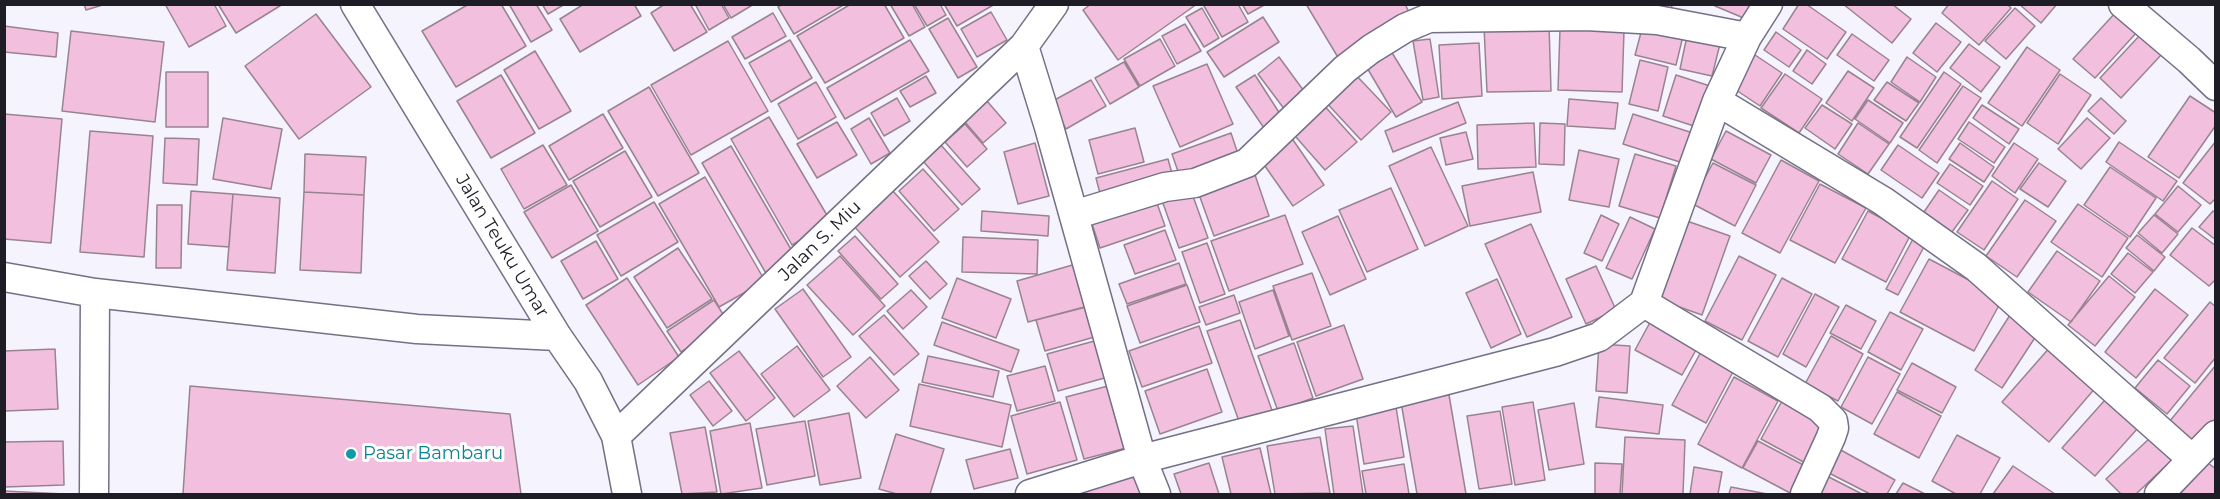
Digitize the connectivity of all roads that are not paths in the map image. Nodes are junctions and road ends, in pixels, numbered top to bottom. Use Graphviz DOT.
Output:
graph roads {
  1 [pos="355,4"];
  2 [pos="1054,4"];
  3 [pos="1768,4"];
  4 [pos="2123,4"];
  5 [pos="1474,11"];
  6 [pos="1748,37"];
  7 [pos="1024,46"];
  8 [pos="2216,86"];
  9 [pos="1717,101"];
  10 [pos="1074,215"];
  11 [pos="4,277"];
  12 [pos="95,293"];
  13 [pos="1644,303"];
  14 [pos="557,336"];
  15 [pos="2216,435"];
  16 [pos="616,436"];
  17 [pos="1142,459"];
  18 [pos="2192,459"];
  19 [pos="94,495"];
  20 [pos="627,495"];
  21 [pos="1030,495"];
  22 [pos="1156,495"];
  23 [pos="1805,495"];
  24 [pos="2159,495"];
  1 -- 14 [label="street, Jalan Teuku Umar"];
  2 -- 7 [label="street, Jalan S. Miu"];
  3 -- 6 [label="street"];
  4 -- 8 [label="street"];
  5 -- 6 [label="street"];
  5 -- 10 [label="street"];
  6 -- 9 [label="street"];
  7 -- 10 [label="street"];
  7 -- 16 [label="street, Jalan S. Miu"];
  9 -- 13 [label="street"];
  9 -- 18 [label="street"];
  10 -- 17 [label="street"];
  11 -- 12 [label="street"];
  12 -- 14 [label="street"];
  12 -- 19 [label="street"];
  13 -- 17 [label="street"];
  13 -- 23 [label="street"];
  14 -- 16 [label="street, Jalan Teuku Umar"];
  15 -- 18 [label="street"];
  16 -- 20 [label="street, Jalan Teuku Umar"];
  17 -- 21 [label="street"];
  17 -- 22 [label="street"];
  18 -- 24 [label="street"];
}
